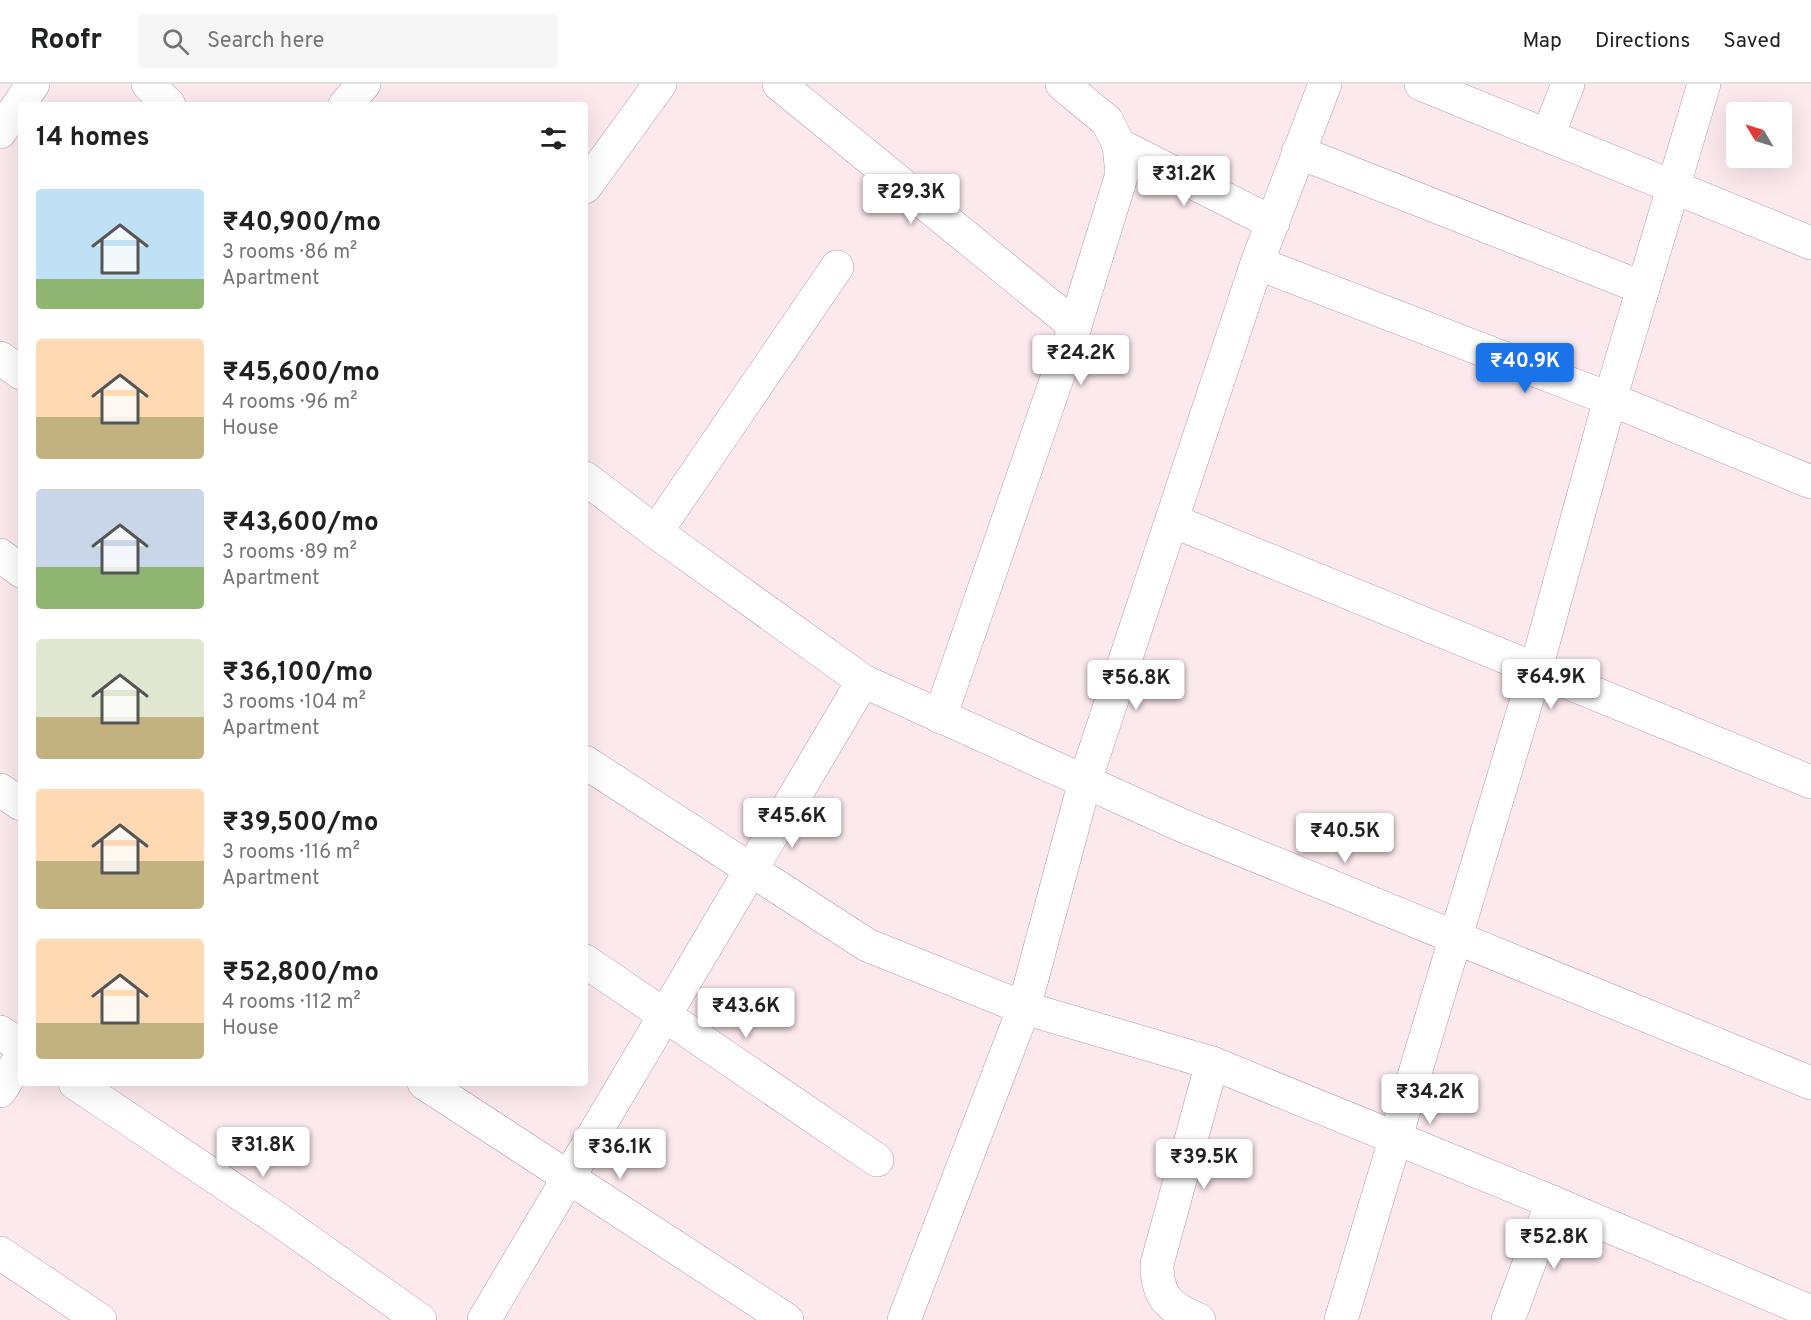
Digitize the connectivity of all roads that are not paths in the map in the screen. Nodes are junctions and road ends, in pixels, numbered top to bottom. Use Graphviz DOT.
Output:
graph roads {
  1 [pos="33,84"];
  2 [pos="148,84"];
  3 [pos="364,84"];
  4 [pos="660,84"];
  5 [pos="779,84"];
  6 [pos="1062,84"];
  7 [pos="1325,84"];
  8 [pos="1421,84"];
  9 [pos="1568,84"];
  10 [pos="1704,84"];
  11 [pos="1467,93"];
  12 [pos="21,102"];
  13 [pos="167,102"];
  14 [pos="348,102"];
  15 [pos="18,106"];
  16 [pos="0,132"];
  17 [pos="1548,135"];
  18 [pos="1119,145"];
  19 [pos="1298,152"];
  20 [pos="588,183"];
  21 [pos="1674,185"];
  22 [pos="1273,223"];
  23 [pos="1811,243"];
  24 [pos="1257,263"];
  25 [pos="837,267"];
  26 [pos="1643,288"];
  27 [pos="1075,326"];
  28 [pos="0,358"];
  29 [pos="18,371"];
  30 [pos="1610,399"];
  31 [pos="588,480"];
  32 [pos="1811,482"];
  33 [pos="1173,521"];
  34 [pos="656,532"];
  35 [pos="0,555"];
  36 [pos="18,569"];
  37 [pos="1536,669"];
  38 [pos="863,681"];
  39 [pos="940,717"];
  40 [pos="588,764"];
  41 [pos="1085,782"];
  42 [pos="1811,782"];
  43 [pos="0,790"];
  44 [pos="18,802"];
  45 [pos="750,870"];
  46 [pos="1457,938"];
  47 [pos="588,963"];
  48 [pos="1024,1008"];
  49 [pos="666,1015"];
  50 [pos="0,1032"];
  51 [pos="18,1045"];
  52 [pos="18,1063"];
  53 [pos="1212,1063"];
  54 [pos="1811,1083"];
  55 [pos="79,1086"];
  56 [pos="429,1086"];
  57 [pos="0,1091"];
  58 [pos="1396,1139"];
  59 [pos="877,1160"];
  60 [pos="567,1177"];
  61 [pos="1552,1202"];
  62 [pos="0,1253"];
  63 [pos="1811,1312"];
  64 [pos="100,1320"];
  65 [pos="420,1320"];
  66 [pos="484,1320"];
  67 [pos="787,1320"];
  68 [pos="904,1320"];
  69 [pos="1199,1320"];
  70 [pos="1341,1320"];
  71 [pos="1508,1320"];
  1 -- 12 [label="street"];
  2 -- 13 [label="street"];
  3 -- 14 [label="street"];
  4 -- 20 [label="street"];
  5 -- 27 [label="street"];
  6 -- 18 [label="street"];
  7 -- 19 [label="street"];
  8 -- 11 [label="street"];
  9 -- 17 [label="street"];
  10 -- 21 [label="street"];
  11 -- 17 [label="street"];
  15 -- 16 [label="street"];
  17 -- 21 [label="street"];
  18 -- 22 [label="street"];
  18 -- 27 [label="street"];
  19 -- 22 [label="street"];
  19 -- 26 [label="street"];
  21 -- 23 [label="street"];
  21 -- 26 [label="street"];
  22 -- 24 [label="street"];
  24 -- 30 [label="street"];
  24 -- 33 [label="street"];
  25 -- 34 [label="street"];
  26 -- 30 [label="street"];
  27 -- 39 [label="street"];
  28 -- 29 [label="street"];
  30 -- 32 [label="street"];
  30 -- 37 [label="street"];
  31 -- 34 [label="street"];
  33 -- 37 [label="street"];
  33 -- 41 [label="street"];
  34 -- 38 [label="street"];
  35 -- 36 [label="street"];
  37 -- 42 [label="street"];
  37 -- 46 [label="street"];
  38 -- 39 [label="street"];
  38 -- 45 [label="street"];
  39 -- 41 [label="street"];
  40 -- 45 [label="street"];
  41 -- 46 [label="street"];
  41 -- 48 [label="street"];
  43 -- 44 [label="street"];
  45 -- 48 [label="street"];
  45 -- 49 [label="street"];
  46 -- 54 [label="street"];
  46 -- 58 [label="street"];
  47 -- 49 [label="street"];
  48 -- 53 [label="street"];
  48 -- 68 [label="street"];
  49 -- 59 [label="street"];
  49 -- 60 [label="street"];
  50 -- 51 [label="street"];
  52 -- 57 [label="street"];
  53 -- 58 [label="street"];
  53 -- 69 [label="street"];
  55 -- 65 [label="street"];
  56 -- 60 [label="street"];
  58 -- 61 [label="street"];
  58 -- 70 [label="street"];
  60 -- 66 [label="street"];
  60 -- 67 [label="street"];
  61 -- 63 [label="street"];
  61 -- 71 [label="street"];
  62 -- 64 [label="street"];
}
